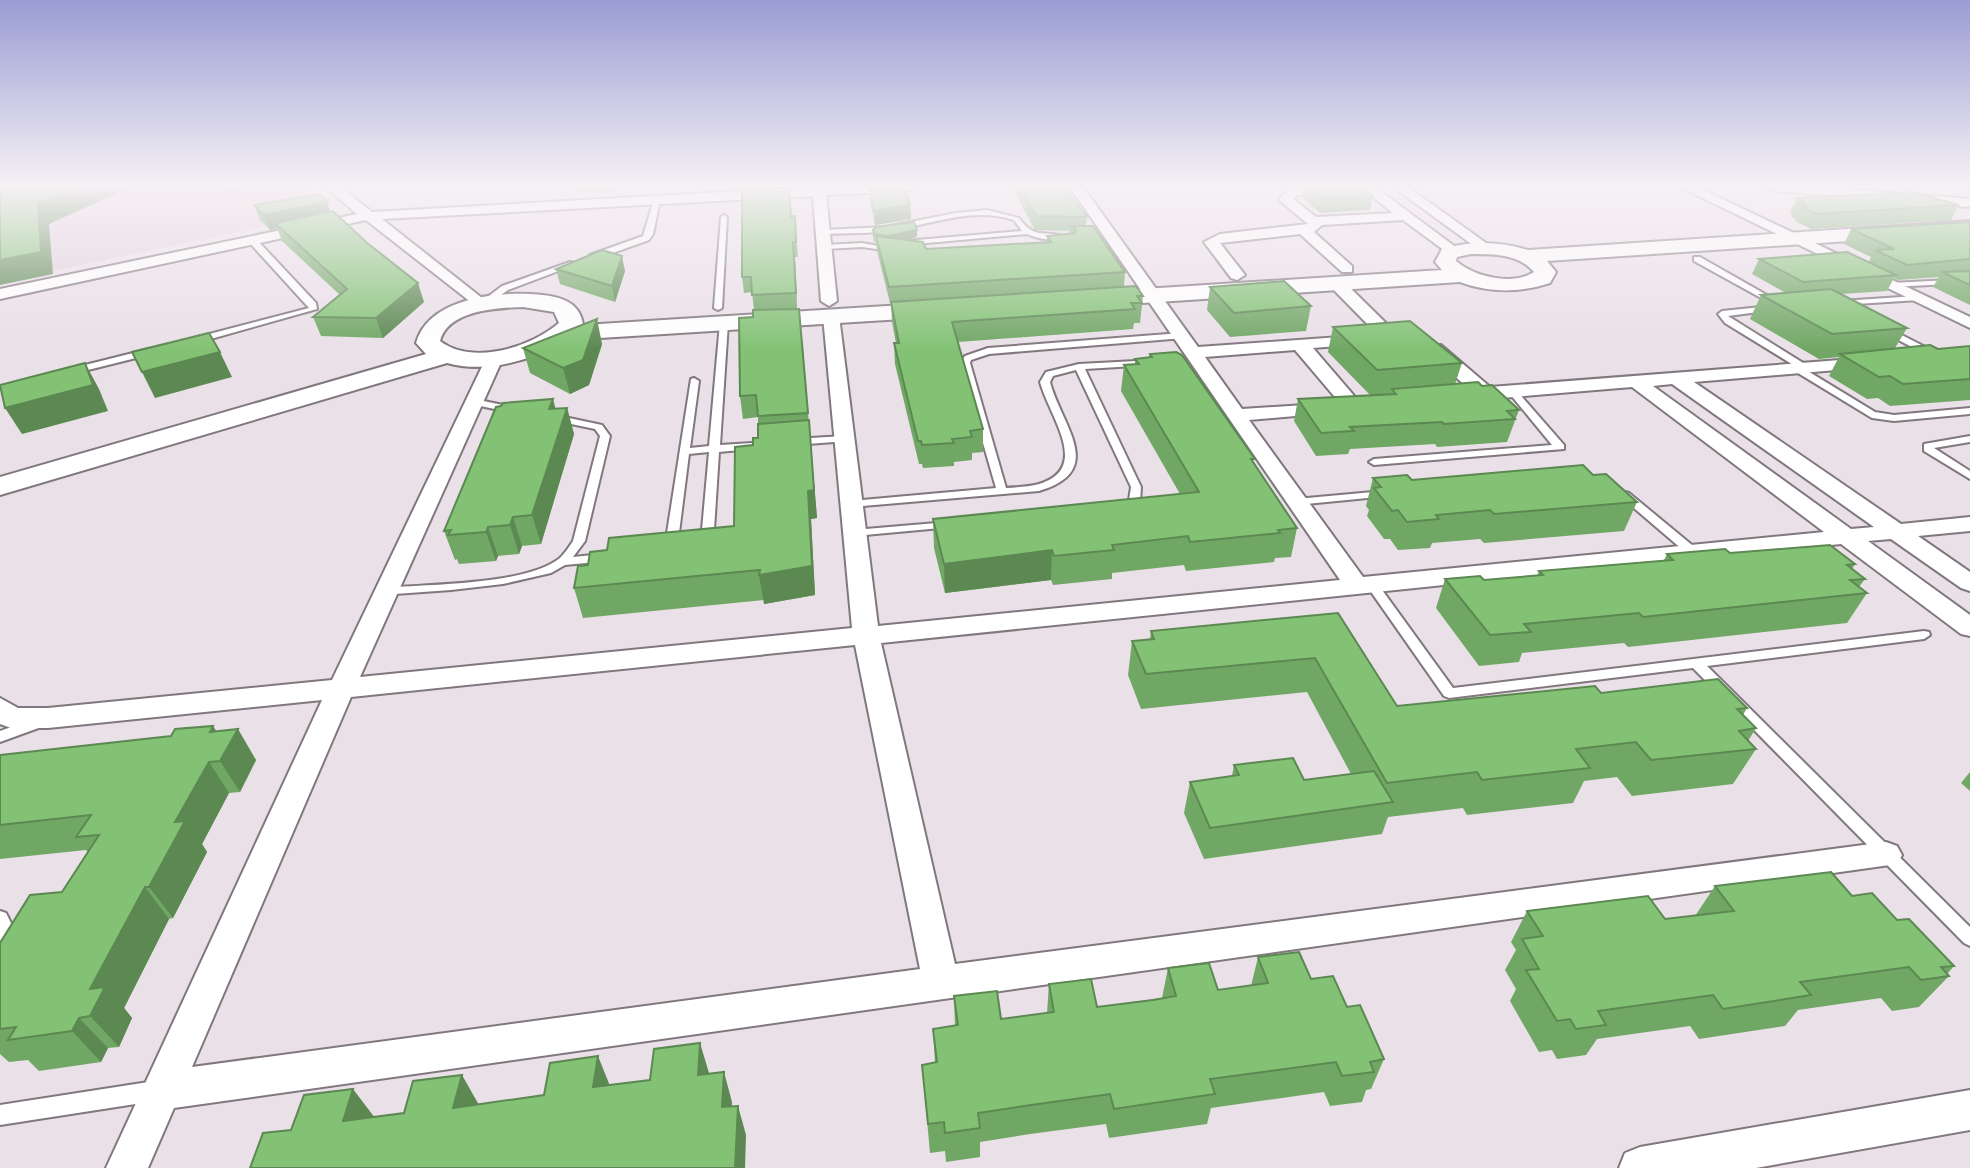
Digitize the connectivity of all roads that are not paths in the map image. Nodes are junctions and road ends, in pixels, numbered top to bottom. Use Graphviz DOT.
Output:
graph roads {
  1 [pos="245,242"];
  2 [pos="253,242"];
  3 [pos="400,242"];
  4 [pos="636,242"];
  5 [pos="723,242"];
  6 [pos="824,242"];
  7 [pos="836,242"];
  8 [pos="918,242"];
  9 [pos="1070,242"];
  10 [pos="1108,242"];
  11 [pos="1212,242"];
  12 [pos="1319,242"];
  13 [pos="1433,242"];
  14 [pos="1477,242"];
  15 [pos="1741,242"];
  16 [pos="1801,242"];
  17 [pos="1949,242"];
  18 [pos="880,247"];
  19 [pos="1032,247"];
  20 [pos="1486,248"];
  21 [pos="1820,251"];
  22 [pos="923,252"];
  23 [pos="1523,256"];
  24 [pos="1697,259"];
  25 [pos="1454,263"];
  26 [pos="1543,269"];
  27 [pos="1237,275"];
  28 [pos="1341,276"];
  29 [pos="1970,281"];
  30 [pos="1891,285"];
  31 [pos="1147,288"];
  32 [pos="1071,293"];
  33 [pos="0,294"];
  34 [pos="1916,298"];
  35 [pos="954,301"];
  36 [pos="481,305"];
  37 [pos="830,309"];
  38 [pos="1858,315"];
  39 [pos="721,316"];
  40 [pos="1970,323"];
  41 [pos="568,325"];
  42 [pos="1881,327"];
  43 [pos="1181,337"];
  44 [pos="1405,339"];
  45 [pos="184,343"];
  46 [pos="1300,344"];
  47 [pos="438,349"];
  48 [pos="158,350"];
  49 [pos="1942,356"];
  50 [pos="1190,357"];
  51 [pos="494,358"];
  52 [pos="1170,360"];
  53 [pos="1079,367"];
  54 [pos="1800,368"];
  55 [pos="66,373"];
  56 [pos="1676,378"];
  57 [pos="694,381"];
  58 [pos="1635,381"];
  59 [pos="1513,392"];
  60 [pos="1486,394"];
  61 [pos="1446,397"];
  62 [pos="474,402"];
  63 [pos="1970,411"];
  64 [pos="526,412"];
  65 [pos="539,415"];
  66 [pos="1235,415"];
  67 [pos="844,439"];
  68 [pos="1970,439"];
  69 [pos="779,443"];
  70 [pos="766,444"];
  71 [pos="714,448"];
  72 [pos="686,451"];
  73 [pos="1374,462"];
  74 [pos="0,464"];
  75 [pos="1970,476"];
  76 [pos="0,486"];
  77 [pos="1618,490"];
  78 [pos="1002,491"];
  79 [pos="1393,494"];
  80 [pos="1296,502"];
  81 [pos="1116,510"];
  82 [pos="853,519"];
  83 [pos="965,523"];
  84 [pos="1970,524"];
  85 [pos="1897,532"];
  86 [pos="673,533"];
  87 [pos="1847,538"];
  88 [pos="694,547"];
  89 [pos="1694,553"];
  90 [pos="614,557"];
  91 [pos="562,562"];
  92 [pos="1970,583"];
  93 [pos="1365,587"];
  94 [pos="386,592"];
  95 [pos="1970,628"];
  96 [pos="1924,635"];
  97 [pos="866,636"];
  98 [pos="1696,663"];
  99 [pos="340,691"];
  100 [pos="0,708"];
  101 [pos="48,718"];
  102 [pos="0,737"];
  103 [pos="1886,855"];
  104 [pos="0,918"];
  105 [pos="0,934"];
  106 [pos="1970,937"];
  107 [pos="941,982"];
  108 [pos="162,1090"];
  109 [pos="1970,1110"];
  110 [pos="0,1115"];
  111 [pos="127,1168"];
  112 [pos="1640,1168"];
  1 -- 33 [label="street"];
  2 -- 45 [label="lane"];
  3 -- 36 [label="street"];
  4 -- 36 [label="lane"];
  5 -- 39 [label="lane"];
  6 -- 37 [label="street"];
  7 -- 18 [label="lane"];
  8 -- 18 [label="lane"];
  9 -- 19 [label="lane"];
  10 -- 31 [label="street"];
  11 -- 27 [label="street"];
  12 -- 28 [label="street"];
  13 -- 25 [label="street"];
  14 -- 20 [label="street"];
  15 -- 23 [label="street"];
  16 -- 21 [label="street"];
  17 -- 21 [label="street"];
  18 -- 22 [label="lane"];
  20 -- 23 [label="street"];
  20 -- 25 [label="street"];
  21 -- 24 [label="street"];
  21 -- 30 [label="street"];
  23 -- 26 [label="street"];
  24 -- 26 [label="street"];
  24 -- 54 [label="lane"];
  25 -- 26 [label="street"];
  25 -- 28 [label="street"];
  27 -- 28 [label="street"];
  27 -- 31 [label="street"];
  28 -- 31 [label="street"];
  28 -- 44 [label="street"];
  29 -- 30 [label="lane"];
  30 -- 34 [label="street"];
  31 -- 32 [label="street"];
  31 -- 43 [label="street"];
  34 -- 38 [label="lane"];
  34 -- 40 [label="street"];
  35 -- 37 [label="street"];
  36 -- 41 [label="street"];
  36 -- 47 [label="street"];
  37 -- 39 [label="street"];
  37 -- 67 [label="street"];
  39 -- 41 [label="street"];
  39 -- 71 [label="lane"];
  41 -- 51 [label="street"];
  42 -- 49 [label="lane"];
  43 -- 50 [label="street"];
  43 -- 78 [label="lane"];
  44 -- 46 [label="street"];
  44 -- 60 [label="street"];
  46 -- 50 [label="street"];
  46 -- 66 [label="street"];
  47 -- 51 [label="street"];
  47 -- 74 [label="street"];
  47 -- 76 [label="street"];
  48 -- 55 [label="lane"];
  49 -- 54 [label="street"];
  50 -- 66 [label="street"];
  51 -- 62 [label="street"];
  52 -- 53 [label="lane"];
  53 -- 78 [label="lane"];
  53 -- 81 [label="lane"];
  54 -- 56 [label="street"];
  54 -- 63 [label="lane"];
  56 -- 58 [label="street"];
  56 -- 85 [label="street"];
  57 -- 72 [label="lane"];
  58 -- 59 [label="street"];
  58 -- 87 [label="street"];
  59 -- 60 [label="street"];
  59 -- 73 [label="lane"];
  60 -- 61 [label="street"];
  62 -- 64 [label="lane"];
  62 -- 94 [label="street"];
  65 -- 91 [label="lane"];
  66 -- 80 [label="street"];
  67 -- 69 [label="lane"];
  67 -- 82 [label="street"];
  68 -- 75 [label="lane"];
  70 -- 71 [label="lane"];
  71 -- 72 [label="lane"];
  71 -- 88 [label="lane"];
  72 -- 86 [label="lane"];
  77 -- 89 [label="lane"];
  78 -- 82 [label="lane"];
  79 -- 80 [label="lane"];
  80 -- 93 [label="street"];
  82 -- 83 [label="lane"];
  82 -- 97 [label="street"];
  84 -- 85 [label="street"];
  85 -- 87 [label="street"];
  85 -- 92 [label="street"];
  87 -- 89 [label="street"];
  87 -- 95 [label="street"];
  89 -- 93 [label="street"];
  90 -- 91 [label="lane"];
  91 -- 94 [label="lane"];
  93 -- 97 [label="street"];
  93 -- 98 [label="lane"];
  94 -- 99 [label="street"];
  96 -- 98 [label="lane"];
  97 -- 99 [label="street"];
  97 -- 107 [label="street"];
  98 -- 103 [label="lane"];
  99 -- 101 [label="street"];
  99 -- 108 [label="street"];
  100 -- 101 [label="street"];
  101 -- 102 [label="lane"];
  103 -- 106 [label="lane"];
  103 -- 107 [label="street"];
  104 -- 105 [label="lane"];
  107 -- 108 [label="street"];
  108 -- 110 [label="lane"];
  108 -- 111 [label="street"];
  109 -- 112 [label="street"];
}
